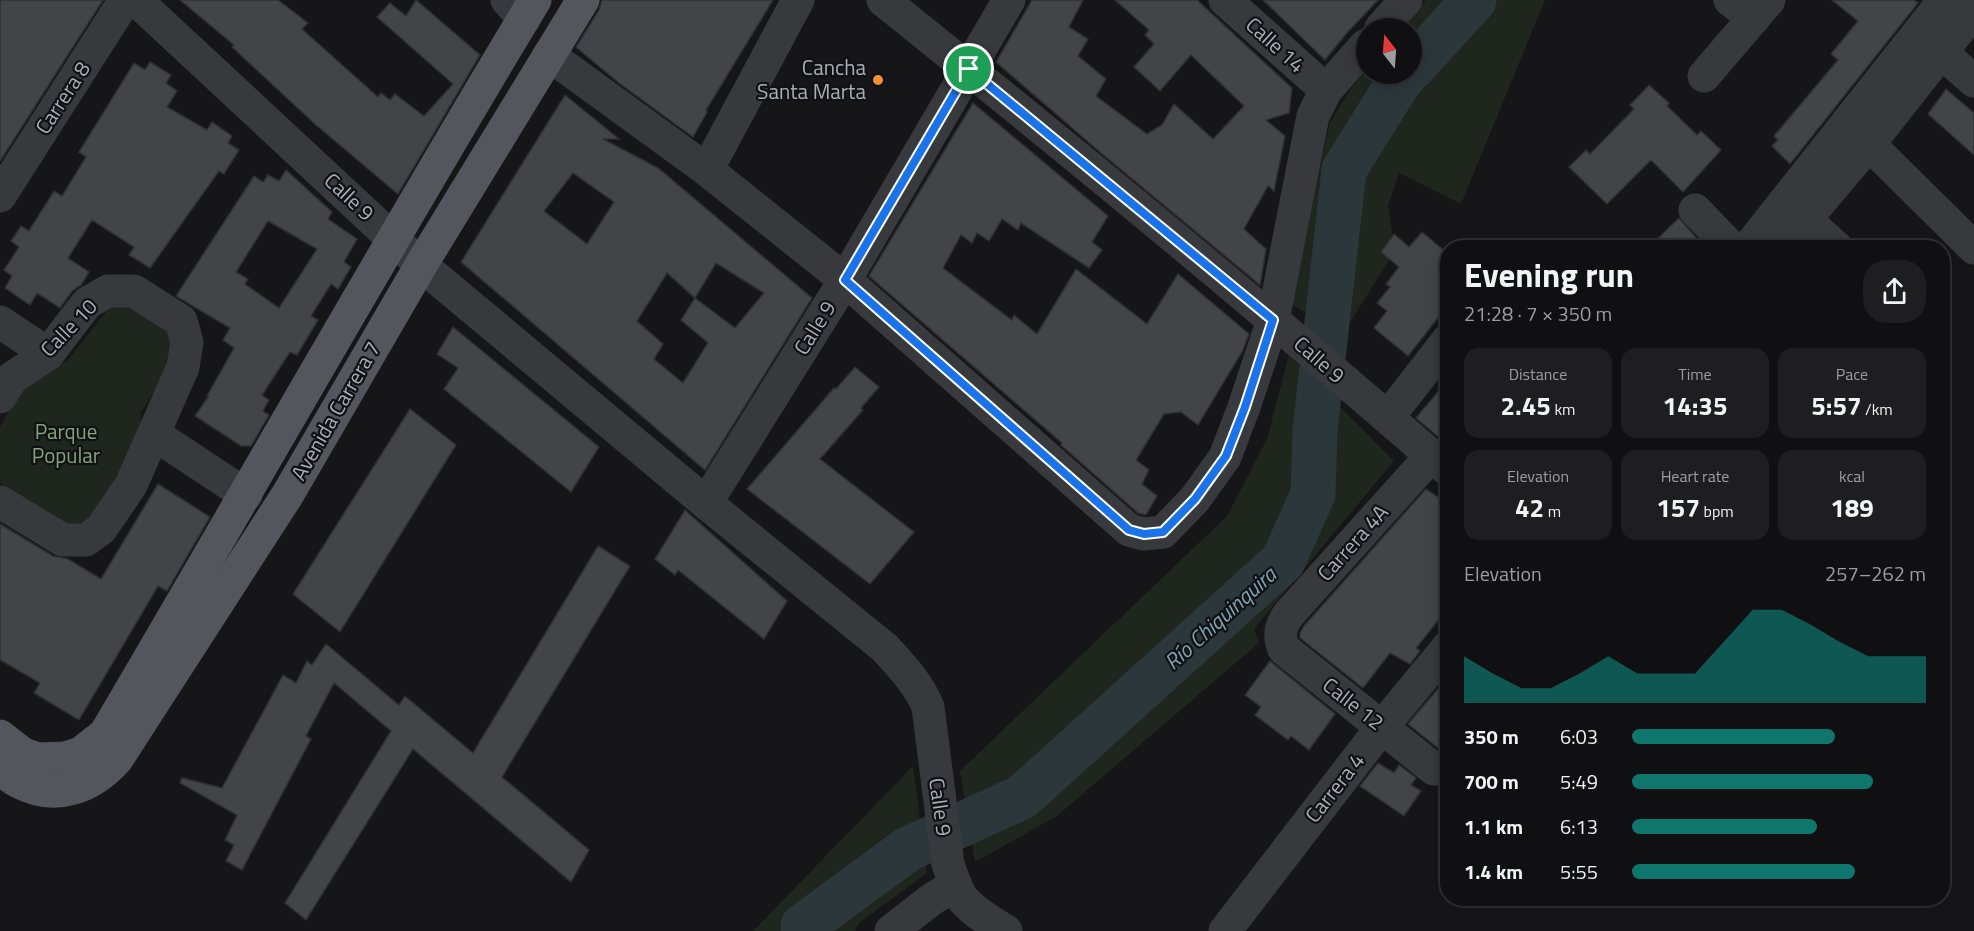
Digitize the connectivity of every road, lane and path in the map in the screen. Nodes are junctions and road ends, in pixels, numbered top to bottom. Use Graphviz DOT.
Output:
graph roads {
  1 [pos="125,0"];
  2 [pos="136,0"];
  3 [pos="583,0"];
  4 [pos="798,0"];
  5 [pos="883,0"];
  6 [pos="1009,0"];
  7 [pos="1225,0"];
  8 [pos="1407,0"];
  9 [pos="1948,0"];
  10 [pos="1967,0"];
  11 [pos="522,6"];
  12 [pos="1751,6"];
  13 [pos="1390,18"];
  14 [pos="1942,53"];
  15 [pos="549,55"];
  16 [pos="1356,56"];
  17 [pos="969,69"];
  18 [pos="1704,76"];
  19 [pos="1974,81"];
  20 [pos="1326,90"];
  21 [pos="1869,144"];
  22 [pos="707,170"];
  23 [pos="0,196"];
  24 [pos="1695,210"];
  25 [pos="1805,219"];
  26 [pos="393,238"];
  27 [pos="1724,240"];
  28 [pos="1754,240"];
  29 [pos="1788,240"];
  30 [pos="1828,240"];
  31 [pos="1974,248"];
  32 [pos="421,265"];
  33 [pos="845,280"];
  34 [pos="1273,320"];
  35 [pos="0,322"];
  36 [pos="1440,350"];
  37 [pos="48,354"];
  38 [pos="4,381"];
  39 [pos="1388,417"];
  40 [pos="154,434"];
  41 [pos="1439,463"];
  42 [pos="246,495"];
  43 [pos="0,502"];
  44 [pos="706,502"];
  45 [pos="1280,633"];
  46 [pos="1440,657"];
  47 [pos="1382,727"];
  48 [pos="0,736"];
  49 [pos="0,768"];
  50 [pos="1434,769"];
  51 [pos="952,874"];
  52 [pos="891,931"];
  53 [pos="1006,931"];
  54 [pos="1225,931"];
  1 -- 23 [label="street, Carrera 8"];
  2 -- 26 [label="street, Calle 9"];
  3 -- 15 [label="main road, Avenida Carrera 7"];
  4 -- 22 [label="street"];
  5 -- 17 [label="street"];
  6 -- 17 [label="street"];
  7 -- 20 [label="street, Calle 14"];
  8 -- 13 [label="street"];
  9 -- 28 [label="street"];
  10 -- 14 [label="street"];
  11 -- 26 [label="main road, Avenida Carrera 7"];
  12 -- 18 [label="street"];
  14 -- 19 [label="street"];
  14 -- 21 [label="street"];
  15 -- 22 [label="street"];
  15 -- 32 [label="main road, Avenida Carrera 7"];
  16 -- 20 [label="street"];
  17 -- 33 [label="street, Calle 9"];
  17 -- 34 [label="street, Calle 9"];
  20 -- 34 [label="street"];
  21 -- 25 [label="street"];
  21 -- 31 [label="street"];
  22 -- 33 [label="street"];
  24 -- 27 [label="street"];
  25 -- 29 [label="street"];
  25 -- 30 [label="street"];
  26 -- 32 [label="street, Calle 9"];
  26 -- 42 [label="main road, Avenida Carrera 7"];
  32 -- 44 [label="street, Calle 9"];
  32 -- 49 [label="main road, Avenida Carrera 7"];
  33 -- 34 [label="street"];
  33 -- 44 [label="street, Calle 9"];
  34 -- 39 [label="street, Calle 9"];
  35 -- 37 [label="street"];
  36 -- 39 [label="street"];
  37 -- 38 [label="street, Calle 10"];
  37 -- 40 [label="street, Calle 10"];
  39 -- 41 [label="street, Calle 9"];
  40 -- 42 [label="street"];
  40 -- 43 [label="street, Calle 10"];
  41 -- 45 [label="street, Carrera 4A"];
  42 -- 48 [label="main road, Avenida Carrera 7"];
  44 -- 51 [label="street, Calle 9"];
  45 -- 47 [label="street, Calle 12"];
  46 -- 47 [label="street, Carrera 4"];
  47 -- 50 [label="street, Calle 12"];
  47 -- 54 [label="street, Carrera 4"];
  51 -- 52 [label="street"];
  51 -- 53 [label="street, Calle 9"];
}
